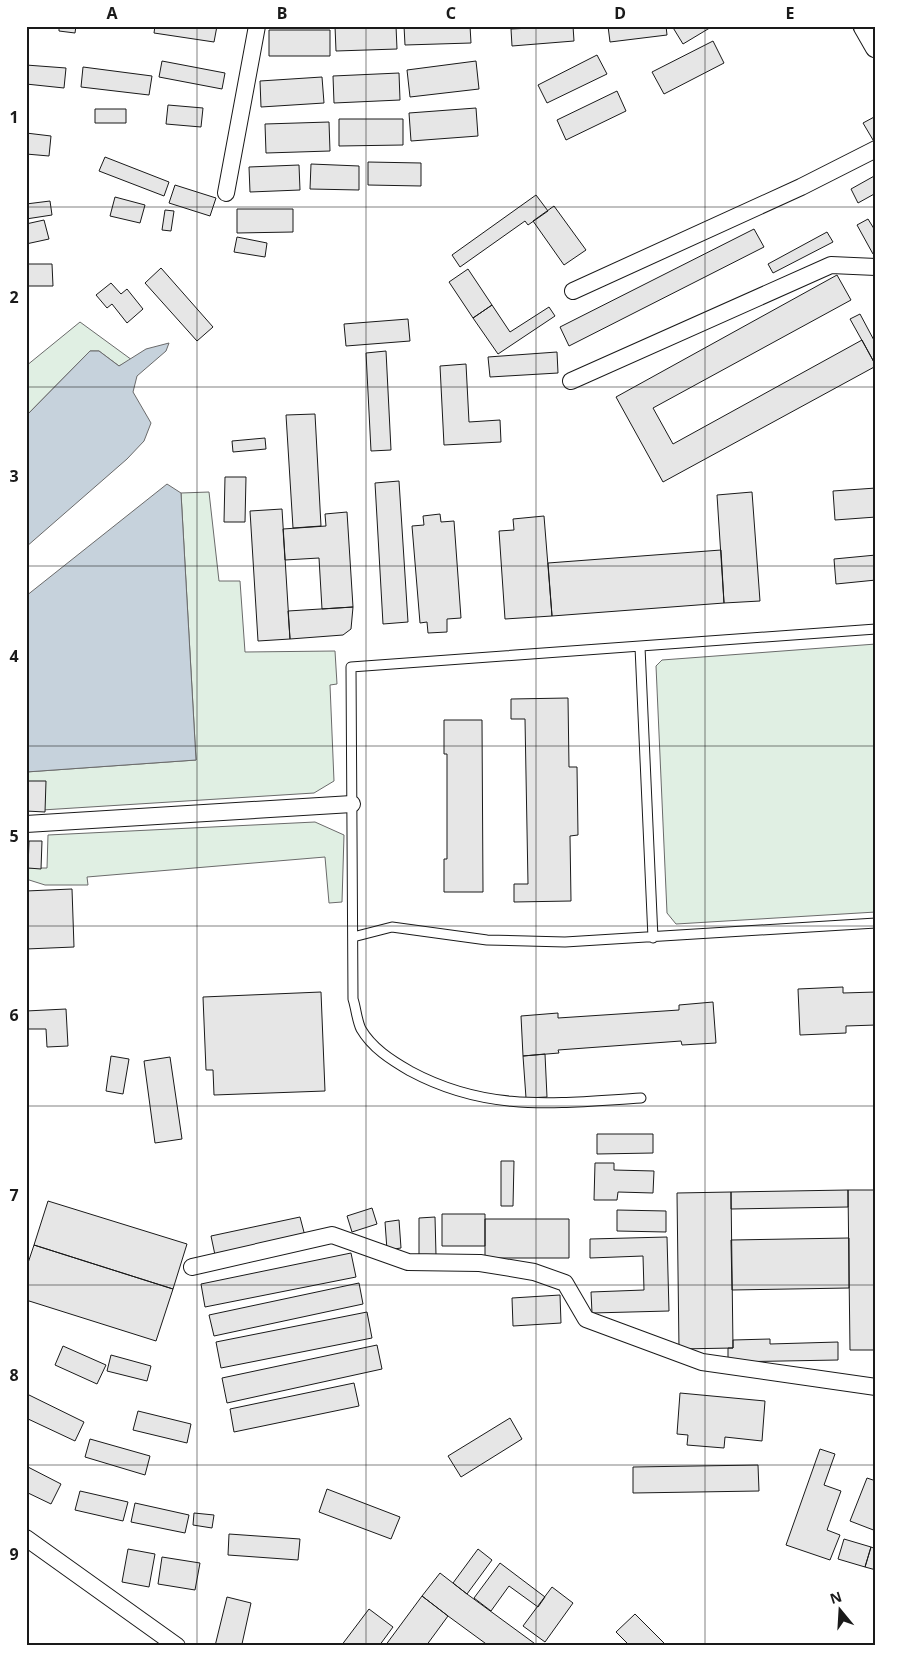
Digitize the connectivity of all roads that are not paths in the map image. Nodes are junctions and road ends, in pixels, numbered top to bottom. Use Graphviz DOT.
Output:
graph roads {
  1 [pos="257,26"];
  2 [pos="864,26"];
  3 [pos="876,47"];
  4 [pos="876,148"];
  5 [pos="226,193"];
  6 [pos="876,267"];
  7 [pos="573,291"];
  8 [pos="571,381"];
  9 [pos="876,629"];
  10 [pos="640,647"];
  11 [pos="352,804"];
  12 [pos="26,824"];
  13 [pos="876,923"];
  14 [pos="352,937"];
  15 [pos="653,938"];
  16 [pos="641,1098"];
  17 [pos="192,1267"];
  18 [pos="876,1387"];
  19 [pos="26,1538"];
  20 [pos="177,1646"];
  1 -- 5 [label="street"];
  2 -- 3 [label="street"];
  4 -- 7 [label="street"];
  6 -- 8 [label="street"];
  9 -- 10 [label="lane"];
  10 -- 11 [label="lane"];
  10 -- 15 [label="lane"];
  11 -- 12 [label="street"];
  11 -- 14 [label="lane"];
  13 -- 15 [label="lane"];
  14 -- 15 [label="lane"];
  14 -- 16 [label="lane"];
  17 -- 18 [label="street"];
  19 -- 20 [label="street"];
}
